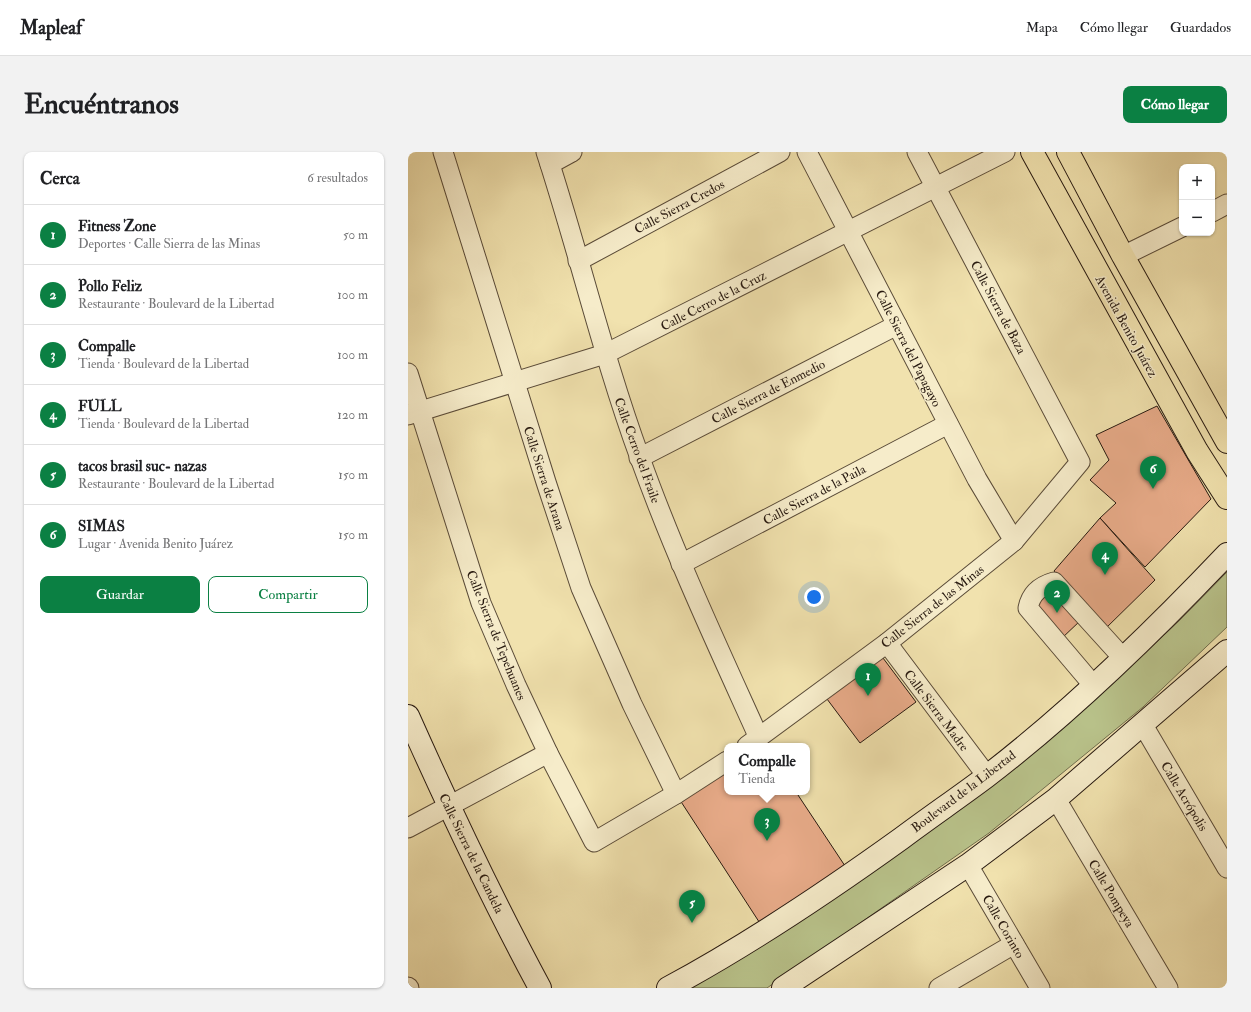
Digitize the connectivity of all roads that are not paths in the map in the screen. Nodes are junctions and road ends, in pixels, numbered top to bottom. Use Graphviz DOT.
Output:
graph roads {
  1 [pos="443,152"];
  2 [pos="572,152"];
  3 [pos="780,152"];
  4 [pos="807,152"];
  5 [pos="917,152"];
  6 [pos="1005,152"];
  7 [pos="1032,152"];
  8 [pos="1068,152"];
  9 [pos="548,158"];
  10 [pos="936,187"];
  11 [pos="1227,204"];
  12 [pos="1215,210"];
  13 [pos="1179,228"];
  14 [pos="848,231"];
  15 [pos="1123,256"];
  16 [pos="578,261"];
  17 [pos="897,325"];
  18 [pos="605,354"];
  19 [pos="408,373"];
  20 [pos="515,383"];
  21 [pos="414,413"];
  22 [pos="948,424"];
  23 [pos="1227,442"];
  24 [pos="640,458"];
  25 [pos="1080,462"];
  26 [pos="1227,498"];
  27 [pos="1014,541"];
  28 [pos="1227,554"];
  29 [pos="681,564"];
  30 [pos="887,643"];
  31 [pos="1227,651"];
  32 [pos="1123,658"];
  33 [pos="1094,686"];
  34 [pos="408,716"];
  35 [pos="1143,725"];
  36 [pos="753,742"];
  37 [pos="548,753"];
  38 [pos="724,763"];
  39 [pos="987,776"];
  40 [pos="676,794"];
  41 [pos="1056,799"];
  42 [pos="449,808"];
  43 [pos="408,828"];
  44 [pos="968,865"];
  45 [pos="1227,868"];
  46 [pos="1014,944"];
  47 [pos="540,988"];
  48 [pos="668,988"];
  49 [pos="783,988"];
  50 [pos="939,988"];
  51 [pos="1040,988"];
  52 [pos="1168,988"];
  1 -- 20 [label="street, Calle Sierra de Arana"];
  2 -- 9 [label="street"];
  3 -- 16 [label="street, Calle Sierra Credos"];
  4 -- 14 [label="street, Calle Sierra del Papagayo"];
  5 -- 10 [label="street, Calle Sierra de Baza"];
  6 -- 10 [label="street, Calle Cerro de la Cruz"];
  7 -- 26 [label="main road, Avenida Benito Juárez"];
  8 -- 15 [label="main road"];
  9 -- 16 [label="street, Calle Cerro del Fraile"];
  10 -- 14 [label="street, Calle Cerro de la Cruz"];
  10 -- 25 [label="street, Calle Sierra de Baza"];
  11 -- 12 [label="street"];
  13 -- 15 [label="street"];
  14 -- 17 [label="street, Calle Sierra del Papagayo"];
  14 -- 18 [label="street, Calle Cerro de la Cruz"];
  15 -- 23 [label="main road"];
  16 -- 18 [label="street, Calle Cerro del Fraile"];
  17 -- 22 [label="street, Calle Sierra del Papagayo"];
  17 -- 24 [label="street, Calle Sierra de Enmedio"];
  18 -- 20 [label="street, Calle Cerro de la Cruz"];
  18 -- 24 [label="street, Calle Cerro del Fraile"];
  19 -- 21 [label="street, Calle Sierra de Tepehuanes"];
  20 -- 21 [label="street, Calle Cerro de la Cruz"];
  20 -- 40 [label="street, Calle Sierra de Arana"];
  21 -- 37 [label="street, Calle Sierra de Tepehuanes"];
  22 -- 27 [label="street, Calle Sierra del Papagayo"];
  22 -- 29 [label="street, Calle Sierra de la Paila"];
  24 -- 29 [label="street, Calle Cerro del Fraile"];
  25 -- 27 [label="street, Calle Sierra de las Minas"];
  27 -- 30 [label="street, Calle Sierra de las Minas"];
  28 -- 32 [label="main road, Boulevard de la Libertad"];
  29 -- 36 [label="street, Calle Cerro del Fraile"];
  30 -- 36 [label="street, Calle Sierra de las Minas"];
  30 -- 39 [label="street, Calle Sierra Madre"];
  31 -- 35 [label="main road"];
  32 -- 33 [label="main road, Boulevard de la Libertad"];
  32 -- 33 [label="street"];
  33 -- 39 [label="main road, Boulevard de la Libertad"];
  34 -- 42 [label="main road, Calle Sierra de la Candela"];
  35 -- 41 [label="main road"];
  35 -- 45 [label="street, Calle Acrópolis"];
  37 -- 40 [label="street, Calle Sierra de Tepehuanes"];
  37 -- 42 [label="street"];
  38 -- 40 [label="street"];
  39 -- 48 [label="main road, Boulevard de la Libertad"];
  41 -- 44 [label="main road"];
  41 -- 52 [label="street, Calle Pompeya"];
  42 -- 43 [label="street"];
  42 -- 47 [label="main road, Calle Sierra de la Candela"];
  44 -- 46 [label="street, Calle Corinto"];
  44 -- 49 [label="main road"];
  46 -- 50 [label="street"];
  46 -- 51 [label="street, Calle Corinto"];
}
